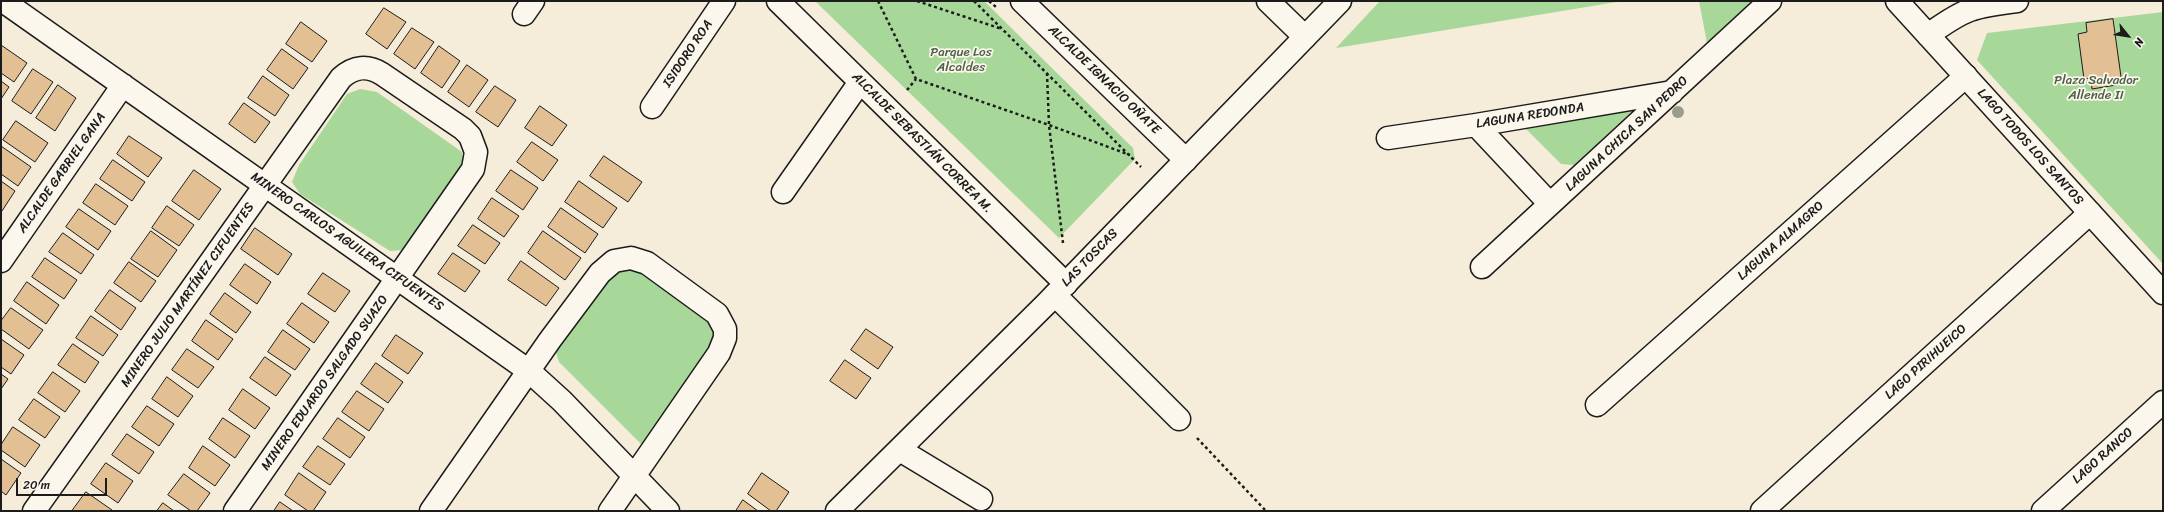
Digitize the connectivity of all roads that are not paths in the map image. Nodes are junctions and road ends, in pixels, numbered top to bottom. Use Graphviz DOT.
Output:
graph roads {
  1 [pos="3,1"];
  2 [pos="724,1"];
  3 [pos="778,1"];
  4 [pos="1022,1"];
  5 [pos="1268,1"];
  6 [pos="1340,1"];
  7 [pos="1770,1"];
  8 [pos="1897,1"];
  9 [pos="2016,1"];
  10 [pos="1928,35"];
  11 [pos="1305,37"];
  12 [pos="1966,76"];
  13 [pos="341,78"];
  14 [pos="860,82"];
  15 [pos="123,85"];
  16 [pos="1672,92"];
  17 [pos="652,107"];
  18 [pos="1476,125"];
  19 [pos="1388,138"];
  20 [pos="1186,160"];
  21 [pos="266,185"];
  22 [pos="783,192"];
  23 [pos="1550,204"];
  24 [pos="2090,213"];
  25 [pos="1,261"];
  26 [pos="1482,266"];
  27 [pos="398,278"];
  28 [pos="1060,289"];
  29 [pos="2163,293"];
  30 [pos="529,371"];
  31 [pos="2163,402"];
  32 [pos="1597,405"];
  33 [pos="1179,419"];
  34 [pos="900,450"];
  35 [pos="634,476"];
  36 [pos="980,499"];
  37 [pos="34,511"];
  38 [pos="235,511"];
  39 [pos="430,511"];
  40 [pos="610,511"];
  41 [pos="668,511"];
  42 [pos="837,511"];
  43 [pos="1762,511"];
  44 [pos="2043,511"];
  1 -- 15 [label="street, MINERO CARLOS AGUILERA CIFUENTES"];
  2 -- 17 [label="street, ISIDORO ROA"];
  3 -- 14 [label="street, ALCALDE SEBASTIÁN CORREA M."];
  4 -- 20 [label="street, ALCALDE IGNACIO OÑATE"];
  5 -- 11 [label="street"];
  6 -- 11 [label="street, LAS TOSCAS"];
  7 -- 16 [label="street, LAGUNA CHICA SAN PEDRO"];
  8 -- 10 [label="street, LAGO TODOS LOS SANTOS"];
  9 -- 10 [label="street"];
  10 -- 12 [label="street, LAGO TODOS LOS SANTOS"];
  11 -- 20 [label="street, LAS TOSCAS"];
  12 -- 24 [label="street, LAGO TODOS LOS SANTOS"];
  12 -- 32 [label="street, LAGUNA ALMAGRO"];
  13 -- 21 [label="street, MINERO JULIO MARTÍNEZ CIFUENTES"];
  13 -- 27 [label="street, MINERO EDUARDO SALGADO SUAZO"];
  14 -- 22 [label="street"];
  14 -- 28 [label="street, ALCALDE SEBASTIÁN CORREA M."];
  15 -- 21 [label="street, MINERO CARLOS AGUILERA CIFUENTES"];
  15 -- 25 [label="street, ALCALDE GABRIEL GANA"];
  16 -- 18 [label="street, LAGUNA REDONDA"];
  16 -- 23 [label="street, LAGUNA CHICA SAN PEDRO"];
  18 -- 19 [label="street, LAGUNA REDONDA"];
  18 -- 23 [label="street"];
  20 -- 28 [label="street, LAS TOSCAS"];
  21 -- 27 [label="street, MINERO CARLOS AGUILERA CIFUENTES"];
  21 -- 37 [label="street, MINERO JULIO MARTÍNEZ CIFUENTES"];
  23 -- 26 [label="street, LAGUNA CHICA SAN PEDRO"];
  24 -- 29 [label="street, LAGO TODOS LOS SANTOS"];
  24 -- 43 [label="street, LAGO PIRIHUEICO"];
  27 -- 30 [label="street, MINERO CARLOS AGUILERA CIFUENTES"];
  27 -- 38 [label="street, MINERO EDUARDO SALGADO SUAZO"];
  28 -- 33 [label="street, ALCALDE SEBASTIÁN CORREA M."];
  28 -- 34 [label="street, LAS TOSCAS"];
  30 -- 35 [label="street, MINERO CARLOS AGUILERA CIFUENTES"];
  30 -- 35 [label="street"];
  30 -- 39 [label="street"];
  31 -- 44 [label="street, LAGO RANCO"];
  34 -- 36 [label="street"];
  34 -- 42 [label="street, LAS TOSCAS"];
  35 -- 40 [label="street"];
  35 -- 41 [label="street, MINERO CARLOS AGUILERA CIFUENTES"];
}
